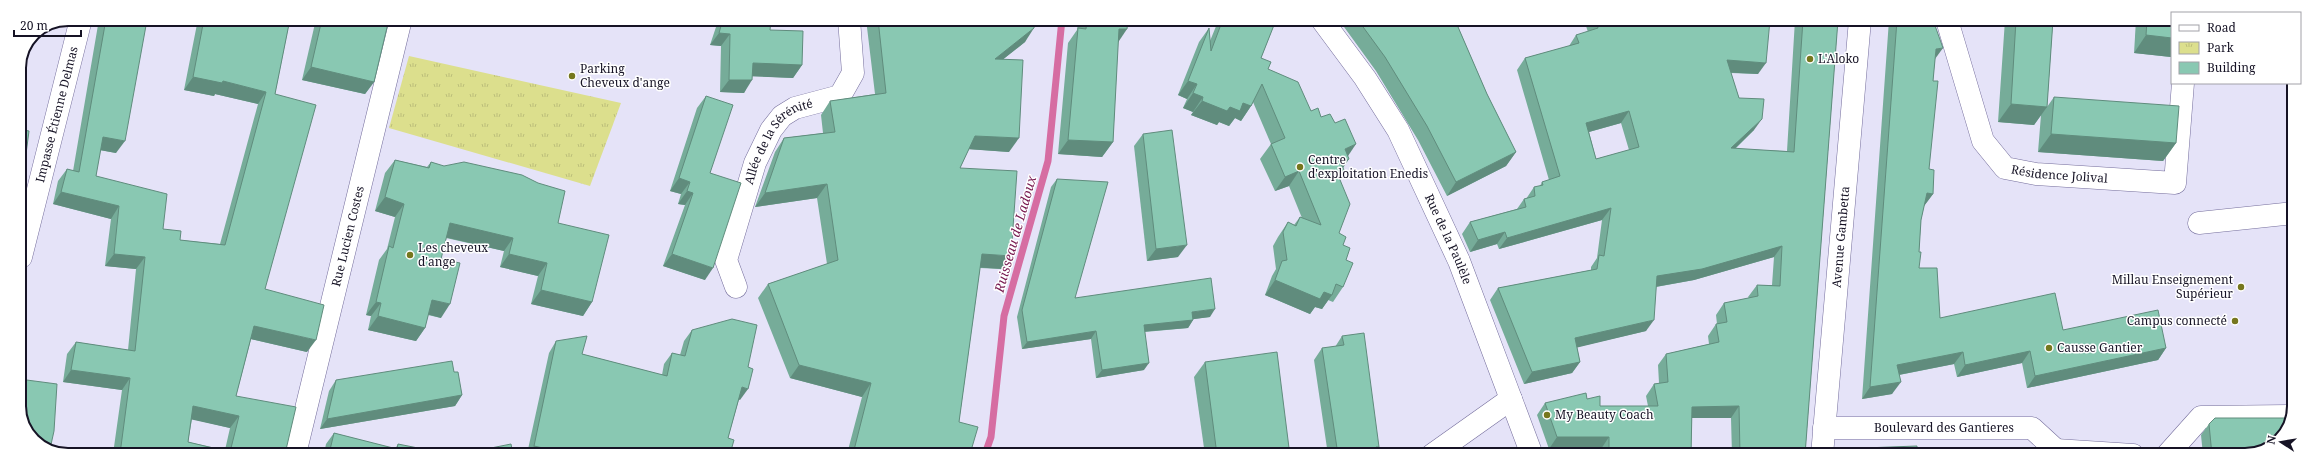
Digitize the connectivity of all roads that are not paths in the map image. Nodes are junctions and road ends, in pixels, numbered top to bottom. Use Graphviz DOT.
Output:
graph roads {
  1 [pos="79,26"];
  2 [pos="399,26"];
  3 [pos="850,26"];
  4 [pos="1326,26"];
  5 [pos="1859,26"];
  6 [pos="1949,26"];
  7 [pos="2183,84"];
  8 [pos="2287,214"];
  9 [pos="2199,223"];
  10 [pos="26,237"];
  11 [pos="736,287"];
  12 [pos="1511,399"];
  13 [pos="2286,416"];
  14 [pos="1824,428"];
  15 [pos="296,448"];
  16 [pos="1442,448"];
  17 [pos="1529,448"];
  18 [pos="1823,448"];
  19 [pos="2053,448"];
  20 [pos="2173,448"];
  1 -- 10 [label="street, Impasse Étienne Delmas"];
  2 -- 15 [label="street, Rue Lucien Costes"];
  3 -- 11 [label="street, Allée de la Sérénité"];
  4 -- 12 [label="street, Rue de la Paulèle"];
  5 -- 14 [label="street, Avenue Gambetta"];
  6 -- 7 [label="street, Résidence Jolival"];
  8 -- 9 [label="street"];
  12 -- 16 [label="street"];
  12 -- 17 [label="street, Rue de la Paulèle"];
  13 -- 20 [label="street"];
  14 -- 18 [label="street, Avenue Gambetta"];
  14 -- 19 [label="street, Boulevard des Gantieres"];
}
